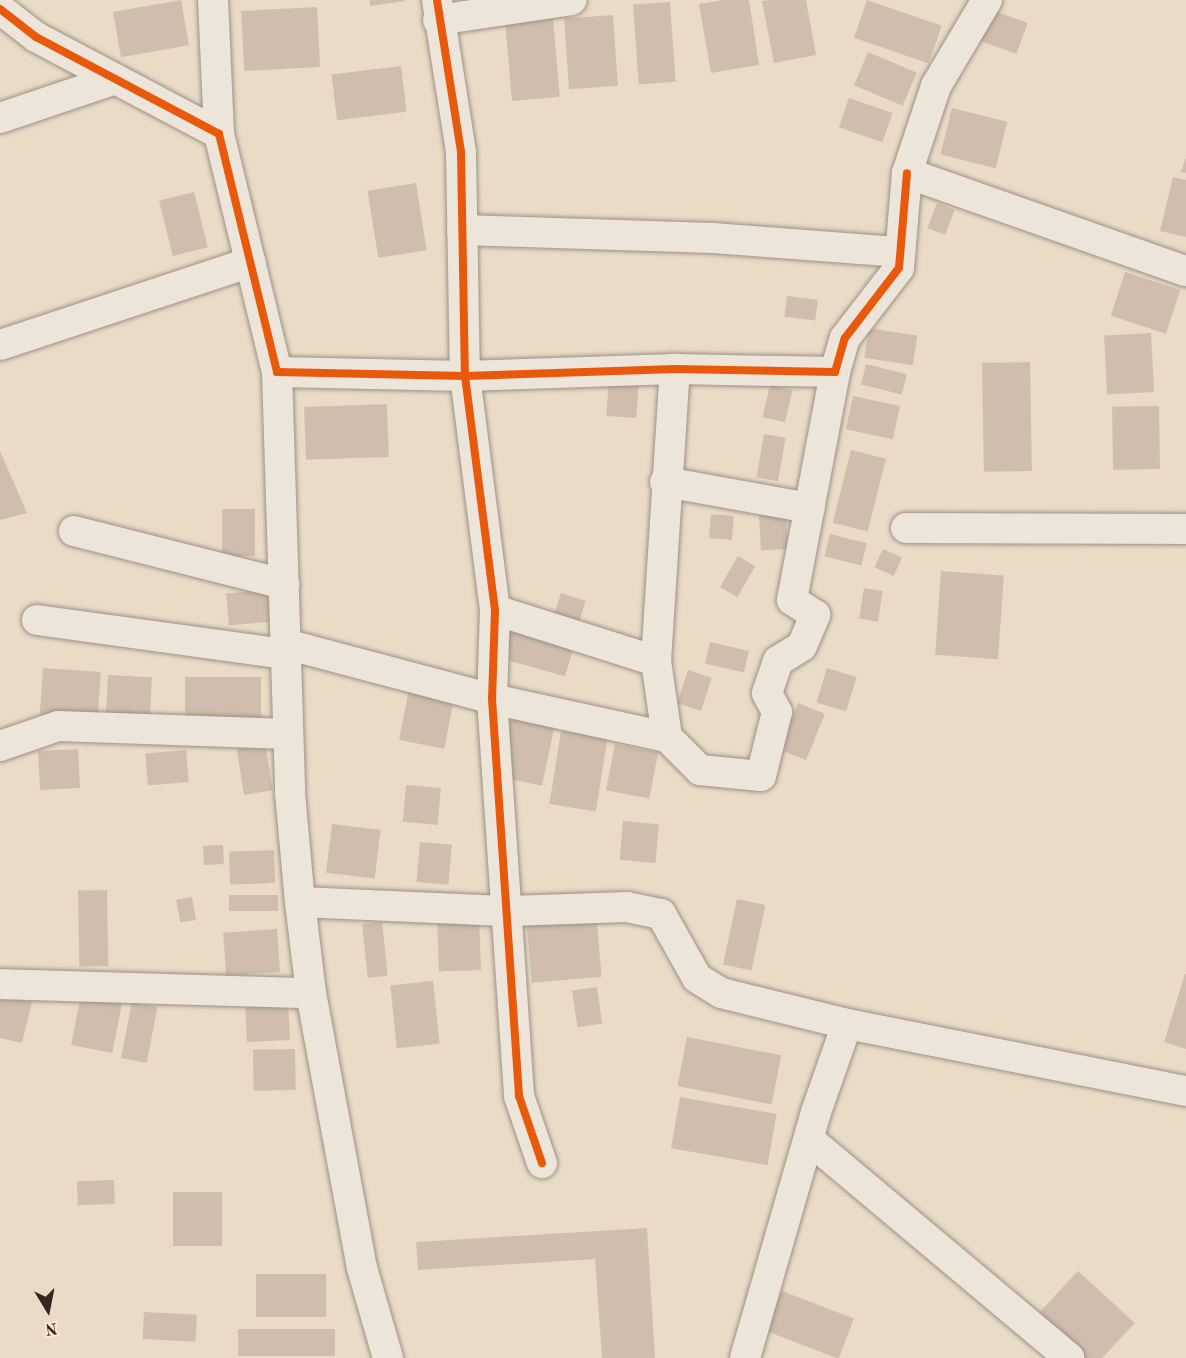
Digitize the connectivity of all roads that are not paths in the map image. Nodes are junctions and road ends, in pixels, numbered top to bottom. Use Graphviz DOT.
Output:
graph roads {
  1 [pos="213,0"];
  2 [pos="572,0"];
  3 [pos="987,0"];
  4 [pos="0,9"];
  5 [pos="437,10"];
  6 [pos="116,80"];
  7 [pos="0,118"];
  8 [pos="219,134"];
  9 [pos="907,173"];
  10 [pos="462,230"];
  11 [pos="900,252"];
  12 [pos="250,262"];
  13 [pos="1186,271"];
  14 [pos="0,345"];
  15 [pos="675,369"];
  16 [pos="278,372"];
  17 [pos="835,372"];
  18 [pos="465,376"];
  19 [pos="664,482"];
  20 [pos="810,508"];
  21 [pos="906,528"];
  22 [pos="1186,529"];
  23 [pos="74,531"];
  24 [pos="284,584"];
  25 [pos="495,610"];
  26 [pos="37,620"];
  27 [pos="286,649"];
  28 [pos="656,661"];
  29 [pos="492,699"];
  30 [pos="288,734"];
  31 [pos="667,737"];
  32 [pos="0,746"];
  33 [pos="300,902"];
  34 [pos="510,911"];
  35 [pos="0,984"];
  36 [pos="311,993"];
  37 [pos="847,1024"];
  38 [pos="1186,1090"];
  39 [pos="812,1142"];
  40 [pos="542,1163"];
  41 [pos="387,1358"];
  42 [pos="745,1358"];
  43 [pos="1069,1358"];
  1 -- 8 [label="street"];
  2 -- 5 [label="street"];
  3 -- 9 [label="street"];
  4 -- 6 [label="street"];
  5 -- 10 [label="street"];
  6 -- 7 [label="street"];
  6 -- 8 [label="street"];
  8 -- 12 [label="street"];
  9 -- 11 [label="street"];
  9 -- 13 [label="street"];
  10 -- 11 [label="street"];
  10 -- 18 [label="street"];
  11 -- 17 [label="street"];
  12 -- 14 [label="street"];
  12 -- 16 [label="street"];
  15 -- 17 [label="street"];
  15 -- 18 [label="street"];
  15 -- 19 [label="street"];
  16 -- 18 [label="street"];
  16 -- 24 [label="street"];
  17 -- 20 [label="street"];
  18 -- 25 [label="street"];
  19 -- 20 [label="street"];
  19 -- 28 [label="street"];
  20 -- 31 [label="street"];
  21 -- 22 [label="street"];
  23 -- 24 [label="street"];
  24 -- 27 [label="street"];
  25 -- 28 [label="street"];
  25 -- 29 [label="street"];
  26 -- 27 [label="street"];
  27 -- 29 [label="street"];
  27 -- 30 [label="street"];
  28 -- 31 [label="street"];
  29 -- 31 [label="street"];
  29 -- 34 [label="street"];
  30 -- 32 [label="street"];
  30 -- 33 [label="street"];
  33 -- 34 [label="street"];
  33 -- 36 [label="street"];
  34 -- 37 [label="street"];
  34 -- 40 [label="street"];
  35 -- 36 [label="street"];
  36 -- 41 [label="street"];
  37 -- 38 [label="street"];
  37 -- 39 [label="street"];
  39 -- 42 [label="street"];
  39 -- 43 [label="street"];
}
